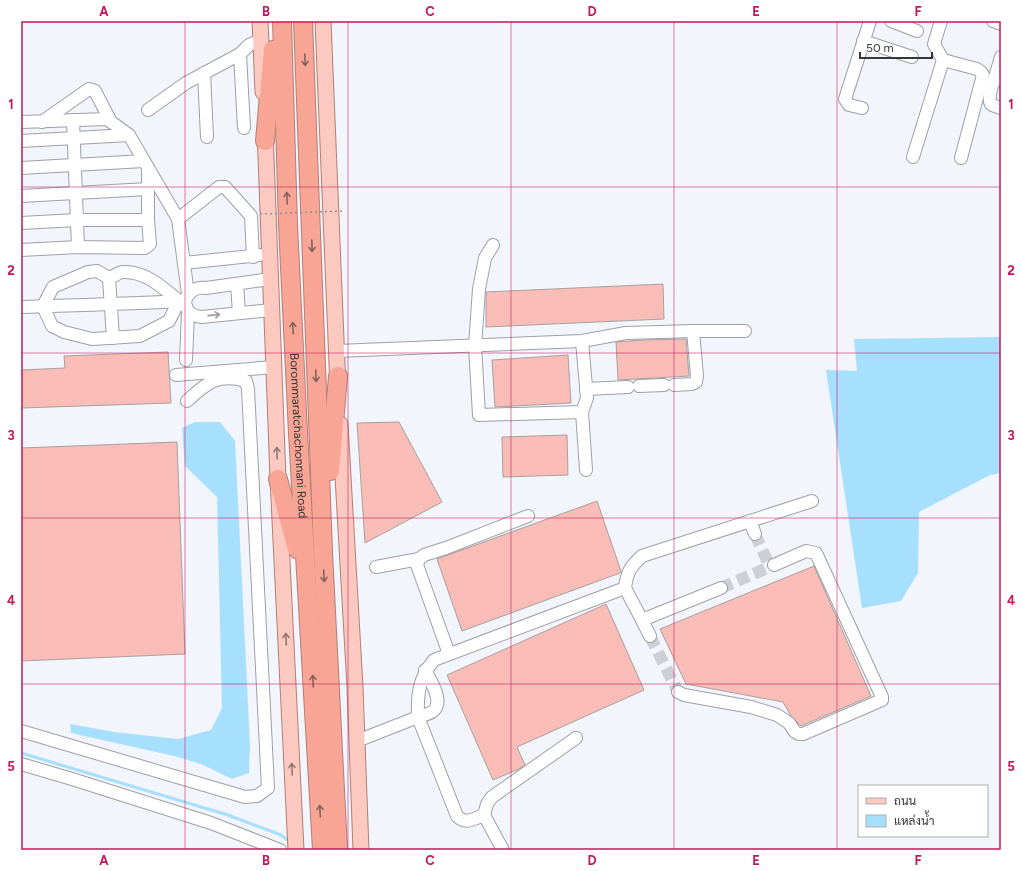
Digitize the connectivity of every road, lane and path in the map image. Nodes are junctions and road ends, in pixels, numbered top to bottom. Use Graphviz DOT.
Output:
graph roads {
  1 [pos="260,21"];
  2 [pos="275,21"];
  3 [pos="282,21"];
  4 [pos="303,21"];
  5 [pos="323,21"];
  6 [pos="870,21"];
  7 [pos="891,21"];
  8 [pos="941,21"];
  9 [pos="993,21"];
  10 [pos="1001,24"];
  11 [pos="917,31"];
  12 [pos="261,40"];
  13 [pos="863,41"];
  14 [pos="240,54"];
  15 [pos="912,57"];
  16 [pos="1001,57"];
  17 [pos="943,60"];
  18 [pos="204,73"];
  19 [pos="998,78"];
  20 [pos="862,108"];
  21 [pos="1001,108"];
  22 [pos="148,110"];
  23 [pos="73,120"];
  24 [pos="21,122"];
  25 [pos="42,122"];
  26 [pos="111,122"];
  27 [pos="244,128"];
  28 [pos="129,135"];
  29 [pos="207,137"];
  30 [pos="74,138"];
  31 [pos="21,141"];
  32 [pos="265,141"];
  33 [pos="913,157"];
  34 [pos="961,158"];
  35 [pos="75,164"];
  36 [pos="146,164"];
  37 [pos="21,168"];
  38 [pos="148,189"];
  39 [pos="75,193"];
  40 [pos="21,196"];
  41 [pos="343,211"];
  42 [pos="260,214"];
  43 [pos="178,219"];
  44 [pos="77,220"];
  45 [pos="148,220"];
  46 [pos="21,223"];
  47 [pos="492,245"];
  48 [pos="78,247"];
  49 [pos="21,250"];
  50 [pos="269,253"];
  51 [pos="253,257"];
  52 [pos="184,263"];
  53 [pos="109,278"];
  54 [pos="270,280"];
  55 [pos="237,284"];
  56 [pos="185,302"];
  57 [pos="111,304"];
  58 [pos="43,306"];
  59 [pos="21,307"];
  60 [pos="271,310"];
  61 [pos="239,313"];
  62 [pos="693,331"];
  63 [pos="745,331"];
  64 [pos="113,338"];
  65 [pos="582,341"];
  66 [pos="475,346"];
  67 [pos="337,351"];
  68 [pos="186,360"];
  69 [pos="274,367"];
  70 [pos="176,375"];
  71 [pos="338,376"];
  72 [pos="586,389"];
  73 [pos="187,401"];
  74 [pos="582,412"];
  75 [pos="586,470"];
  76 [pos="278,479"];
  77 [pos="812,501"];
  78 [pos="528,516"];
  79 [pos="750,521"];
  80 [pos="755,534"];
  81 [pos="323,552"];
  82 [pos="419,559"];
  83 [pos="774,565"];
  84 [pos="376,567"];
  85 [pos="307,584"];
  86 [pos="625,588"];
  87 [pos="721,588"];
  88 [pos="642,620"];
  89 [pos="650,636"];
  90 [pos="450,654"];
  91 [pos="425,670"];
  92 [pos="678,692"];
  93 [pos="418,717"];
  94 [pos="21,731"];
  95 [pos="576,738"];
  96 [pos="357,741"];
  97 [pos="21,764"];
  98 [pos="484,815"];
  99 [pos="296,843"];
  100 [pos="280,850"];
  101 [pos="322,850"];
  102 [pos="338,850"];
  103 [pos="361,850"];
  104 [pos="503,850"];
  1 -- 12 [label="main road"];
  2 -- 32 [label="highway"];
  85 -- 3 [label="highway, Borommaratchachonnani Road, one-way"];
  4 -- 81 [label="highway, Borommaratchachonnani Road, one-way"];
  5 -- 67 [label="main road"];
  6 -- 13 [label="street"];
  7 -- 11 [label="street"];
  8 -- 17 [label="street"];
  9 -- 10 [label="street"];
  12 -- 14 [label="street"];
  12 -- 32 [label="main road"];
  13 -- 15 [label="street"];
  13 -- 20 [label="street"];
  14 -- 18 [label="street"];
  14 -- 27 [label="street"];
  16 -- 19 [label="street"];
  17 -- 33 [label="street"];
  17 -- 34 [label="street"];
  18 -- 22 [label="street"];
  18 -- 29 [label="street"];
  19 -- 21 [label="street"];
  23 -- 25 [label="street"];
  23 -- 26 [label="street"];
  23 -- 30 [label="street"];
  24 -- 25 [label="street"];
  25 -- 26 [label="street"];
  26 -- 28 [label="street"];
  28 -- 30 [label="street"];
  28 -- 36 [label="street"];
  30 -- 31 [label="street"];
  30 -- 35 [label="street"];
  32 -- 50 [label="main road"];
  35 -- 36 [label="street"];
  35 -- 37 [label="street"];
  35 -- 39 [label="street"];
  36 -- 38 [label="street"];
  36 -- 43 [label="street"];
  38 -- 39 [label="street"];
  38 -- 45 [label="street"];
  39 -- 40 [label="street"];
  39 -- 44 [label="street"];
  41 -- 42 [label="path, bridge"];
  43 -- 51 [label="street"];
  43 -- 52 [label="street"];
  44 -- 45 [label="street"];
  44 -- 46 [label="street"];
  44 -- 48 [label="street"];
  45 -- 48 [label="street"];
  47 -- 66 [label="street"];
  48 -- 49 [label="street"];
  50 -- 51 [label="street"];
  50 -- 54 [label="main road"];
  51 -- 52 [label="street"];
  52 -- 56 [label="street"];
  53 -- 56 [label="street"];
  53 -- 57 [label="street"];
  53 -- 58 [label="street"];
  54 -- 55 [label="street"];
  54 -- 60 [label="main road"];
  55 -- 56 [label="street"];
  55 -- 61 [label="street"];
  56 -- 57 [label="street"];
  56 -- 61 [label="street, one-way"];
  56 -- 64 [label="street"];
  56 -- 68 [label="street"];
  57 -- 58 [label="street"];
  57 -- 64 [label="street"];
  58 -- 59 [label="street"];
  58 -- 64 [label="street"];
  60 -- 61 [label="street"];
  60 -- 69 [label="main road"];
  62 -- 63 [label="street"];
  62 -- 65 [label="street"];
  62 -- 72 [label="street"];
  65 -- 66 [label="street"];
  65 -- 72 [label="street"];
  66 -- 67 [label="street"];
  66 -- 74 [label="street"];
  67 -- 71 [label="main road"];
  69 -- 70 [label="street"];
  76 -- 69 [label="main road, one-way"];
  71 -- 81 [label="highway"];
  71 -- 96 [label="main road"];
  72 -- 74 [label="street"];
  73 -- 94 [label="street"];
  74 -- 75 [label="street"];
  76 -- 85 [label="highway"];
  99 -- 76 [label="main road, one-way"];
  77 -- 79 [label="street"];
  78 -- 82 [label="street"];
  79 -- 80 [label="street"];
  79 -- 86 [label="street"];
  81 -- 102 [label="highway, Borommaratchachonnani Road, one-way"];
  82 -- 84 [label="street"];
  82 -- 90 [label="street"];
  83 -- 92 [label="street"];
  101 -- 85 [label="highway, Borommaratchachonnani Road, one-way"];
  86 -- 88 [label="street"];
  86 -- 90 [label="street"];
  87 -- 88 [label="street"];
  88 -- 89 [label="street"];
  90 -- 91 [label="street"];
  91 -- 93 [label="street"];
  91 -- 93 [label="street"];
  93 -- 96 [label="street"];
  93 -- 98 [label="street"];
  95 -- 98 [label="street"];
  96 -- 103 [label="main road"];
  97 -- 100 [label="street"];
  98 -- 104 [label="street"];
}
